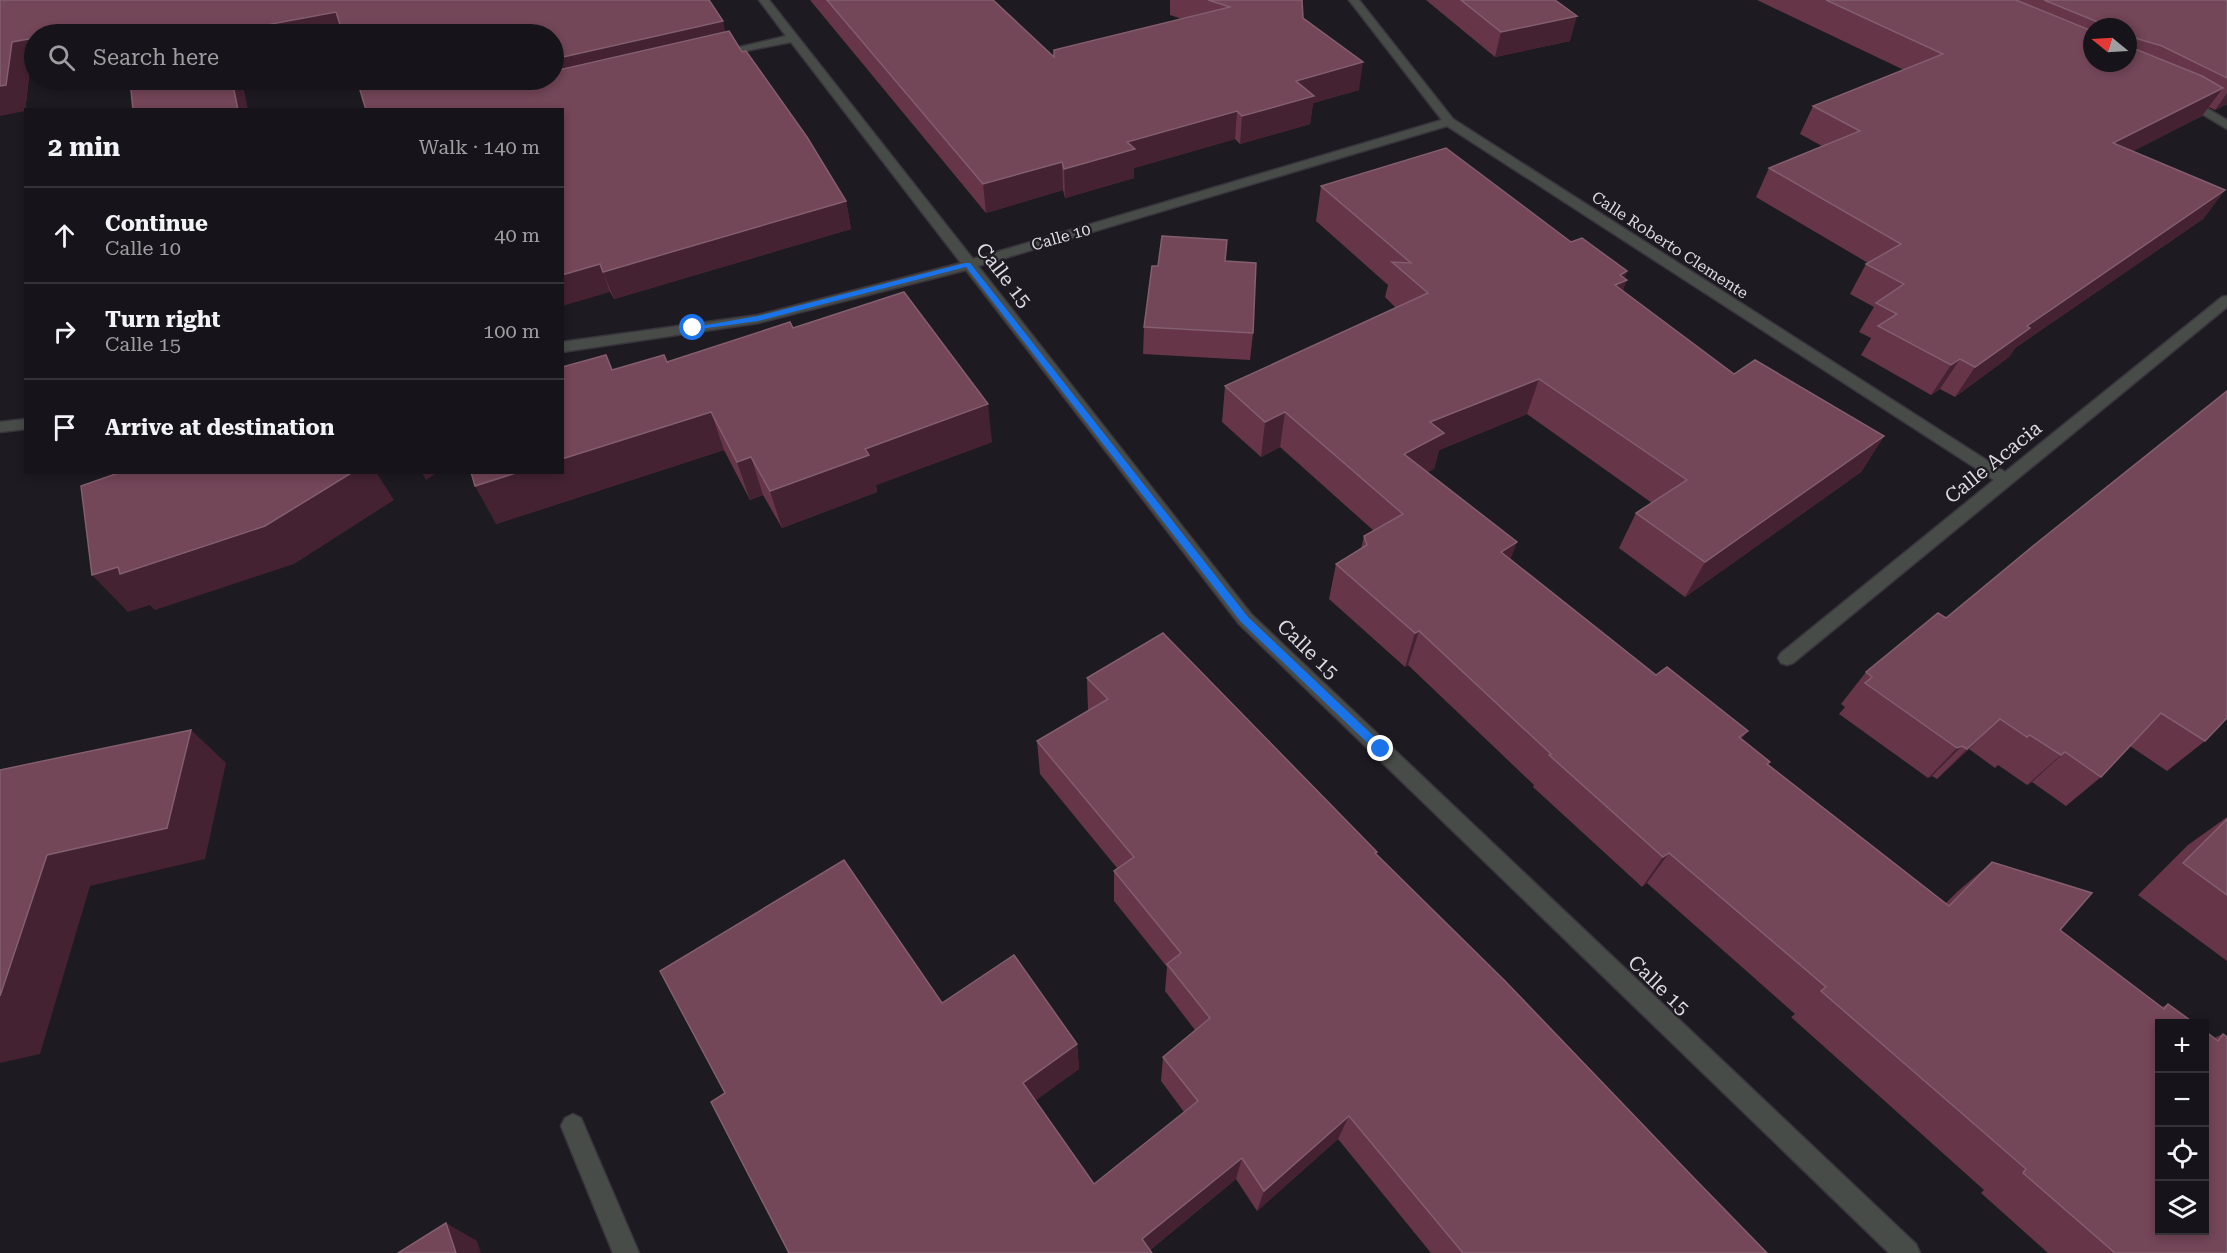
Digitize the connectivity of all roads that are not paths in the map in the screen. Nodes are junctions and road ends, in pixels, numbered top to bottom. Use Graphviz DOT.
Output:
graph roads {
  1 [pos="764,0"];
  2 [pos="1354,0"];
  3 [pos="793,38"];
  4 [pos="712,57"];
  5 [pos="2177,96"];
  6 [pos="1449,122"];
  7 [pos="2227,125"];
  8 [pos="968,265"];
  9 [pos="2227,300"];
  10 [pos="564,347"];
  11 [pos="24,424"];
  12 [pos="0,427"];
  13 [pos="2004,479"];
  14 [pos="1787,658"];
  15 [pos="573,1126"];
  16 [pos="626,1253"];
  17 [pos="1907,1253"];
  1 -- 3 [label="street, Calle 15"];
  2 -- 6 [label="street, Calle Roberto Clemente"];
  3 -- 4 [label="street"];
  3 -- 8 [label="street, Calle 15"];
  5 -- 7 [label="street"];
  6 -- 8 [label="street, Calle 10"];
  6 -- 13 [label="street, Calle Roberto Clemente"];
  8 -- 10 [label="street, Calle 10"];
  8 -- 17 [label="street, Calle 15"];
  9 -- 13 [label="street, Calle Acacia"];
  11 -- 12 [label="street"];
  13 -- 14 [label="street, Calle Acacia"];
  15 -- 16 [label="street"];
}
